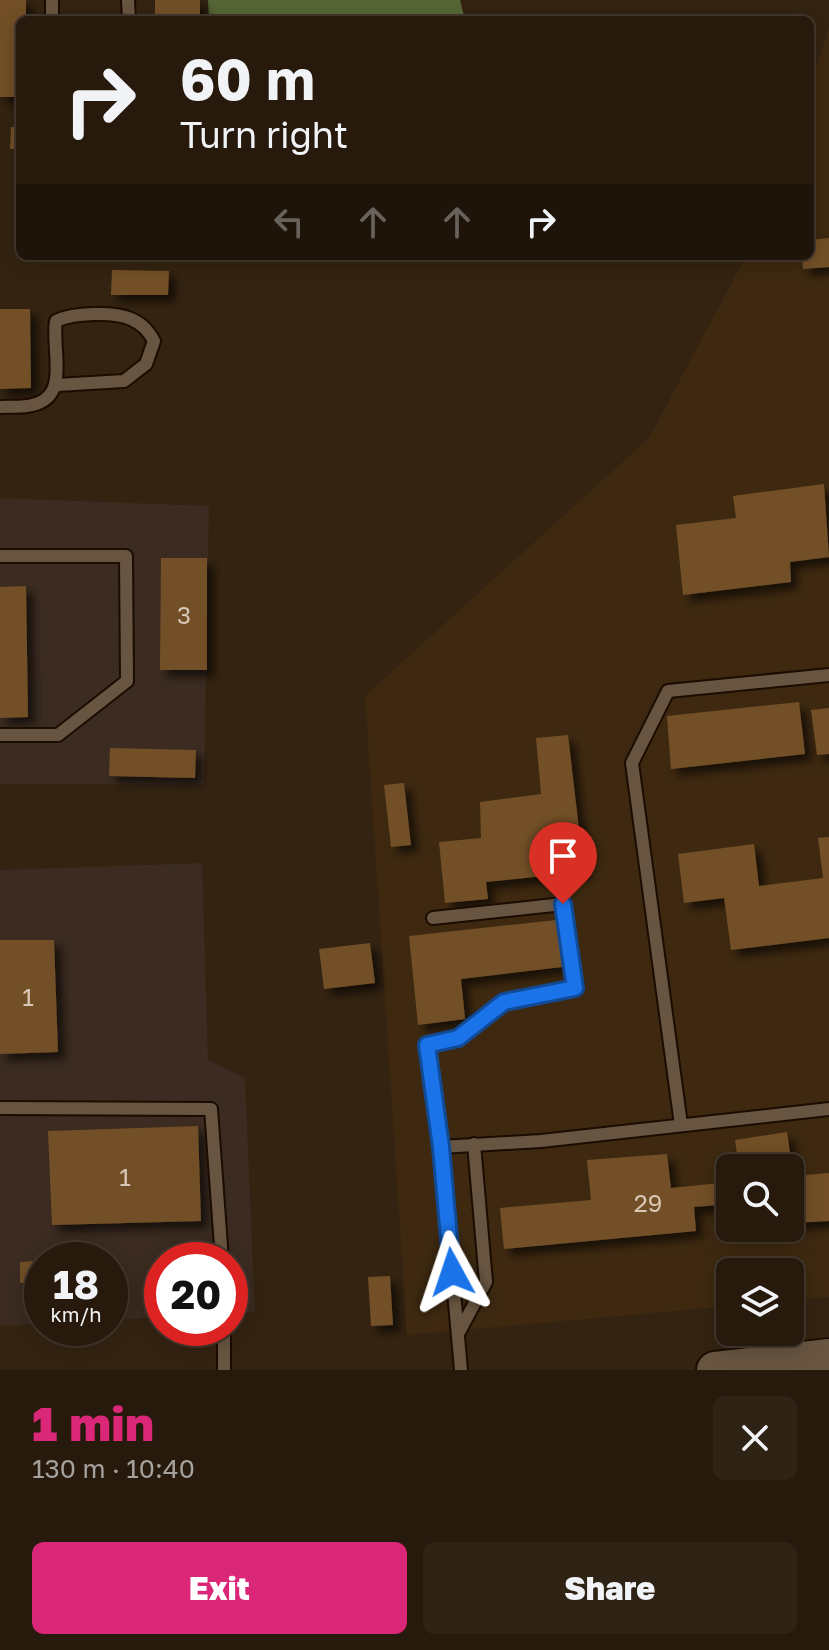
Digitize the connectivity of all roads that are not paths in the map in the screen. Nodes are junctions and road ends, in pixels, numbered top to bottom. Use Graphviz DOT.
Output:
graph roads {
  1 [pos="57,385"];
  2 [pos="0,407"];
  3 [pos="0,556"];
  4 [pos="829,675"];
  5 [pos="0,735"];
  6 [pos="433,918"];
  7 [pos="0,1108"];
  8 [pos="829,1109"];
  9 [pos="681,1125"];
  10 [pos="474,1144"];
  11 [pos="441,1147"];
  12 [pos="221,1242"];
  13 [pos="458,1334"];
  14 [pos="224,1346"];
  15 [pos="829,1357"];
  16 [pos="224,1370"];
  17 [pos="461,1370"];
  18 [pos="715,1370"];
  1 -- 1 [label="lane"];
  1 -- 2 [label="lane"];
  3 -- 5 [label="lane"];
  4 -- 9 [label="lane"];
  6 -- 11 [label="lane"];
  7 -- 12 [label="lane"];
  8 -- 9 [label="lane"];
  9 -- 10 [label="lane"];
  10 -- 11 [label="lane"];
  10 -- 13 [label="lane"];
  11 -- 13 [label="lane"];
  13 -- 17 [label="lane"];
  14 -- 16 [label="lane"];
  15 -- 18 [label="main road"];
}
